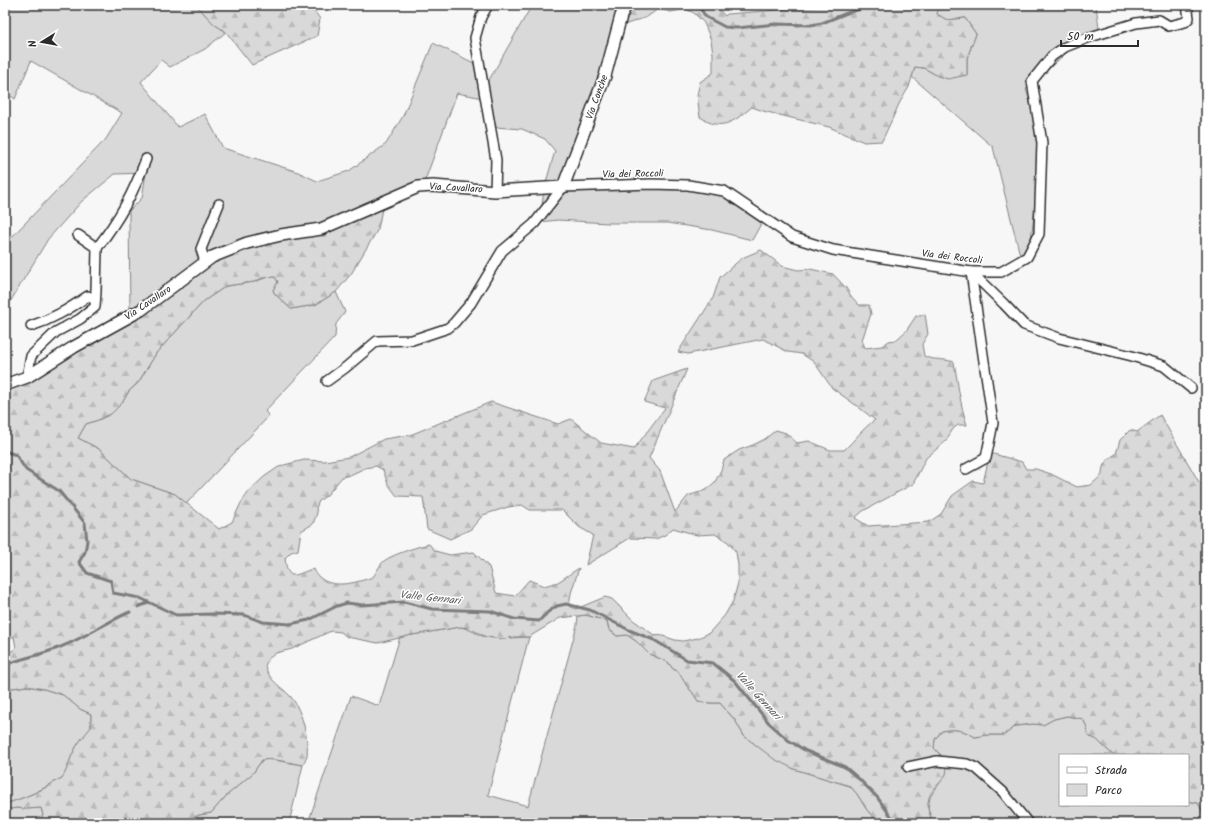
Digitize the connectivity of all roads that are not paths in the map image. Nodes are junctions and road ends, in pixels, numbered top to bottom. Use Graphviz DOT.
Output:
graph roads {
  1 [pos="488,5"];
  2 [pos="626,5"];
  3 [pos="1187,5"];
  4 [pos="146,159"];
  5 [pos="564,187"];
  6 [pos="495,191"];
  7 [pos="219,204"];
  8 [pos="78,235"];
  9 [pos="97,248"];
  10 [pos="205,262"];
  11 [pos="971,272"];
  12 [pos="96,300"];
  13 [pos="31,326"];
  14 [pos="27,377"];
  15 [pos="327,380"];
  16 [pos="5,385"];
  17 [pos="1191,388"];
  18 [pos="966,469"];
  19 [pos="908,767"];
  20 [pos="1028,823"];
  1 -- 6 [label="street"];
  2 -- 5 [label="street, Via Conche"];
  3 -- 11 [label="street, Via dei Roccoli"];
  4 -- 9 [label="street"];
  5 -- 6 [label="street, Via Cavallaro"];
  5 -- 11 [label="street, Via dei Roccoli"];
  5 -- 15 [label="street"];
  6 -- 10 [label="street, Via Cavallaro"];
  7 -- 10 [label="street"];
  8 -- 9 [label="street"];
  9 -- 12 [label="street"];
  10 -- 14 [label="street, Via Cavallaro"];
  11 -- 17 [label="street"];
  11 -- 18 [label="street"];
  12 -- 13 [label="street"];
  12 -- 14 [label="street"];
  14 -- 16 [label="street, Via Cavallaro"];
  19 -- 20 [label="street"];
}
